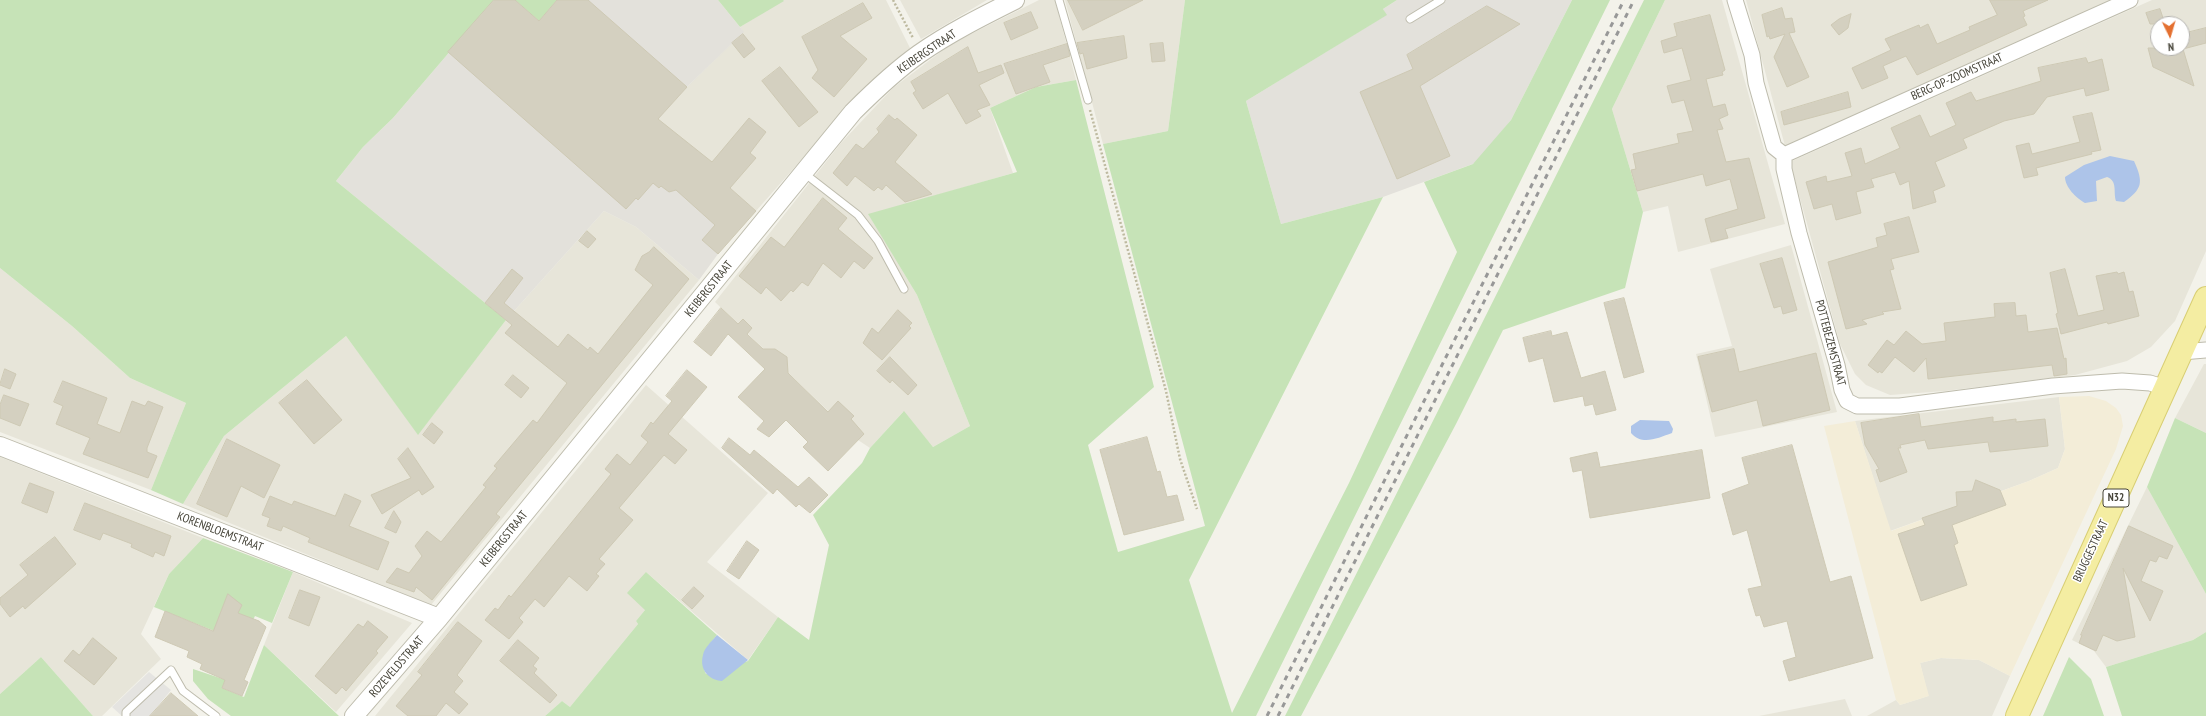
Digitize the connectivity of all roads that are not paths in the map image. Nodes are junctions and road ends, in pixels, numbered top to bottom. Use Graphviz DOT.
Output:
graph roads {
  1 [pos="1015,0"];
  2 [pos="1059,0"];
  3 [pos="1441,0"];
  4 [pos="1735,0"];
  5 [pos="2130,0"];
  6 [pos="1410,19"];
  7 [pos="1088,100"];
  8 [pos="1784,155"];
  9 [pos="804,173"];
  10 [pos="904,289"];
  11 [pos="2204,307"];
  12 [pos="2206,350"];
  13 [pos="2182,352"];
  14 [pos="2166,388"];
  15 [pos="0,446"];
  16 [pos="439,618"];
  17 [pos="126,716"];
  18 [pos="216,716"];
  19 [pos="354,716"];
  20 [pos="2016,716"];
  1 -- 9 [label="street, KEIBERGSTRAAT"];
  2 -- 7 [label="lane"];
  3 -- 6 [label="lane"];
  4 -- 8 [label="street"];
  5 -- 8 [label="street, BERG-OP-ZOOMSTRAAT"];
  8 -- 14 [label="street, POTTEBEZEMSTRAAT"];
  9 -- 10 [label="lane"];
  9 -- 16 [label="street, KEIBERGSTRAAT"];
  11 -- 13 [label="main road, BRUGGESTRAAT / N32"];
  12 -- 13 [label="street"];
  13 -- 14 [label="main road, BRUGGESTRAAT / N32"];
  14 -- 20 [label="main road, BRUGGESTRAAT / N32"];
  15 -- 16 [label="street, KORENBLOEMSTRAAT"];
  16 -- 19 [label="street, ROZEVELDSTRAAT"];
  17 -- 18 [label="lane"];
}
